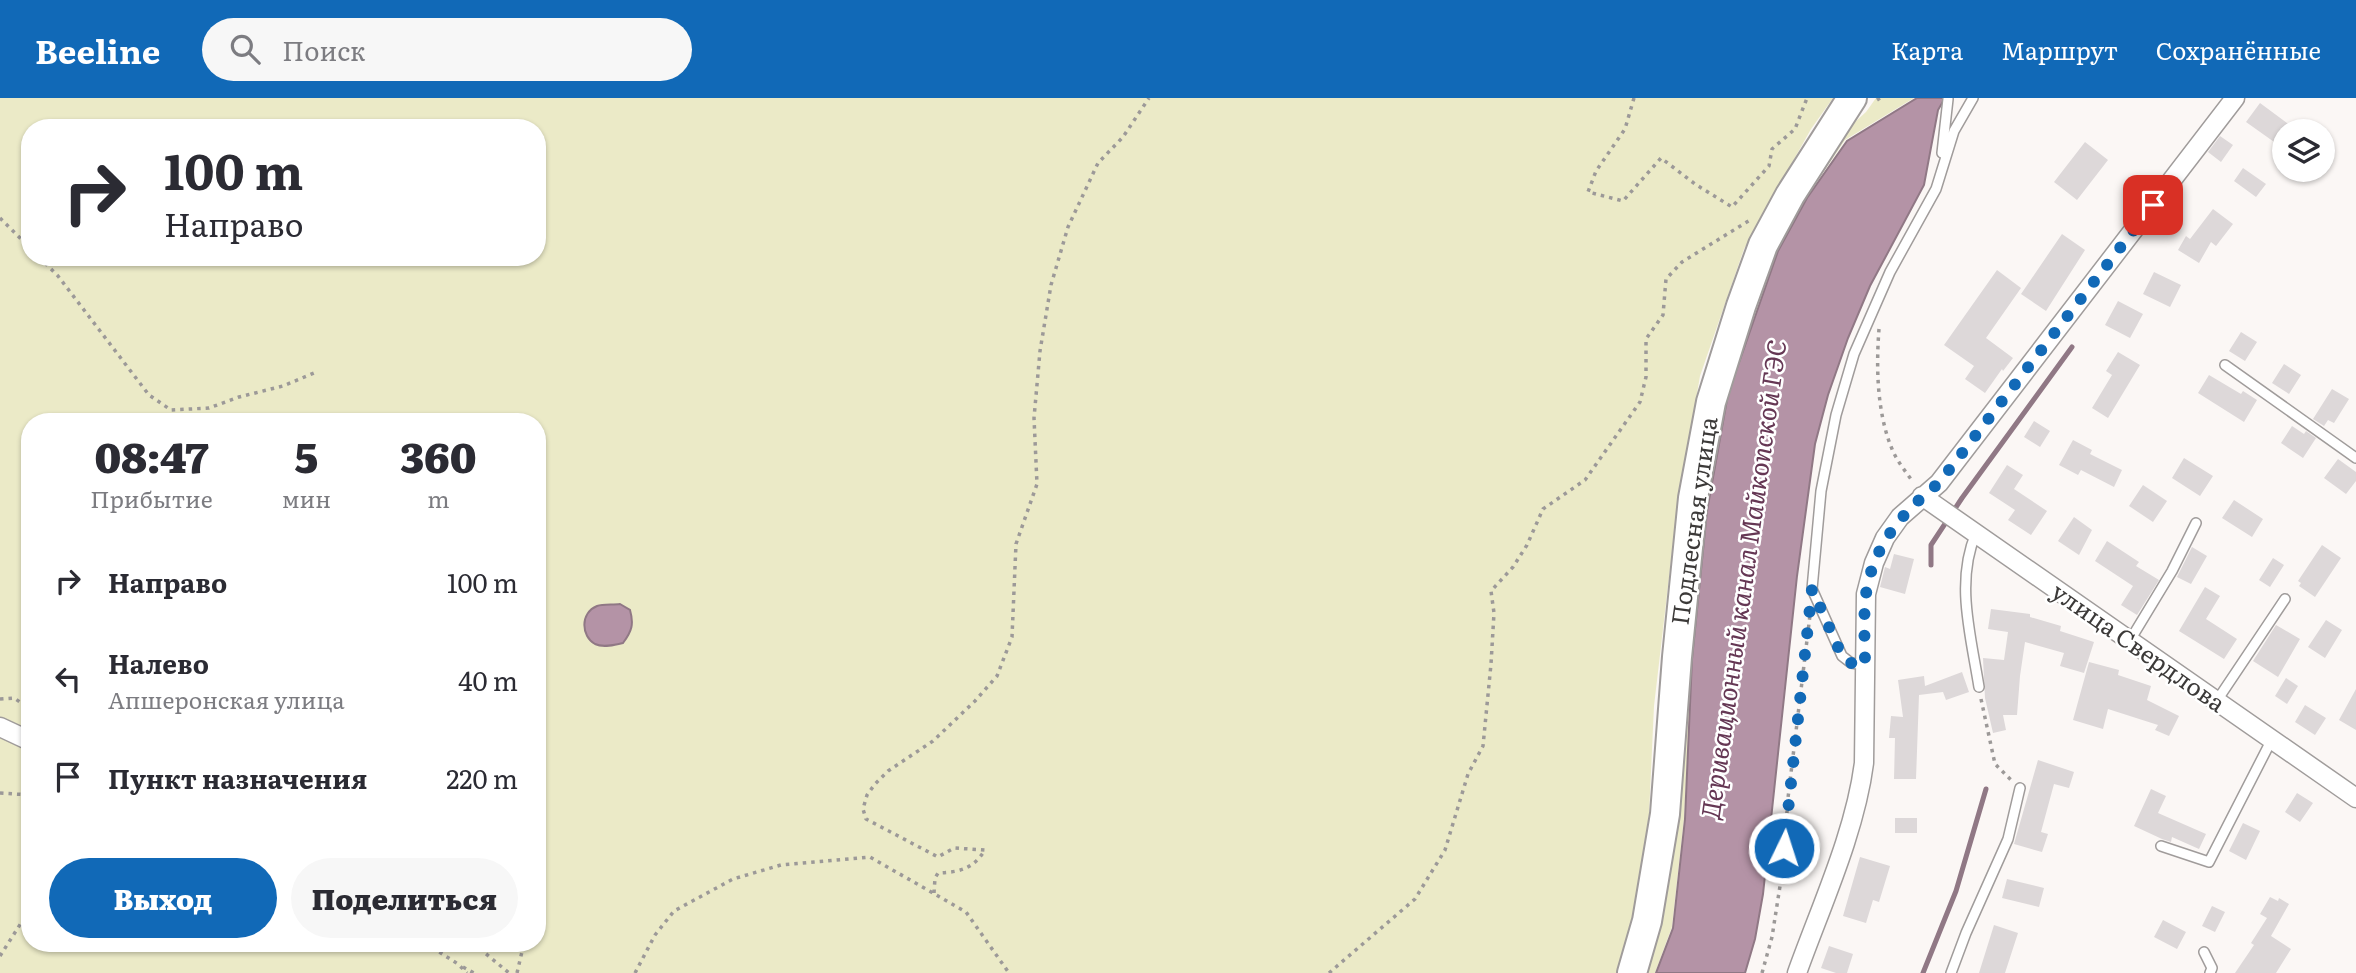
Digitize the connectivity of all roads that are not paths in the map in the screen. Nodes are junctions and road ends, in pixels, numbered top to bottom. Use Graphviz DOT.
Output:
graph roads {
  1 [pos="1973,98"];
  2 [pos="2235,98"];
  3 [pos="1870,99"];
  4 [pos="1948,99"];
  5 [pos="1941,169"];
  6 [pos="2225,365"];
  7 [pos="2356,458"];
  8 [pos="1922,496"];
  9 [pos="2196,523"];
  10 [pos="1976,533"];
  11 [pos="2285,599"];
  12 [pos="2129,642"];
  13 [pos="1865,665"];
  14 [pos="1979,687"];
  15 [pos="2216,703"];
  16 [pos="0,726"];
  17 [pos="21,736"];
  18 [pos="2271,741"];
  19 [pos="2020,788"];
  20 [pos="2356,798"];
  21 [pos="2161,846"];
  22 [pos="2204,952"];
  23 [pos="1632,973"];
  24 [pos="1797,973"];
  25 [pos="1951,973"];
  26 [pos="2210,973"];
  1 -- 5 [label="lane"];
  2 -- 8 [label="street"];
  3 -- 23 [label="main road, Подлесная улица"];
  4 -- 5 [label="lane"];
  5 -- 13 [label="lane"];
  6 -- 7 [label="lane"];
  8 -- 10 [label="street, улица Свердлова"];
  8 -- 13 [label="street"];
  9 -- 12 [label="lane"];
  10 -- 12 [label="street, улица Свердлова"];
  10 -- 14 [label="lane"];
  11 -- 15 [label="lane"];
  12 -- 15 [label="street, улица Свердлова"];
  13 -- 24 [label="street"];
  15 -- 18 [label="street, улица Свердлова"];
  16 -- 17 [label="street"];
  18 -- 20 [label="street, улица Свердлова"];
  18 -- 21 [label="lane"];
  19 -- 25 [label="lane"];
  22 -- 26 [label="lane"];
}
